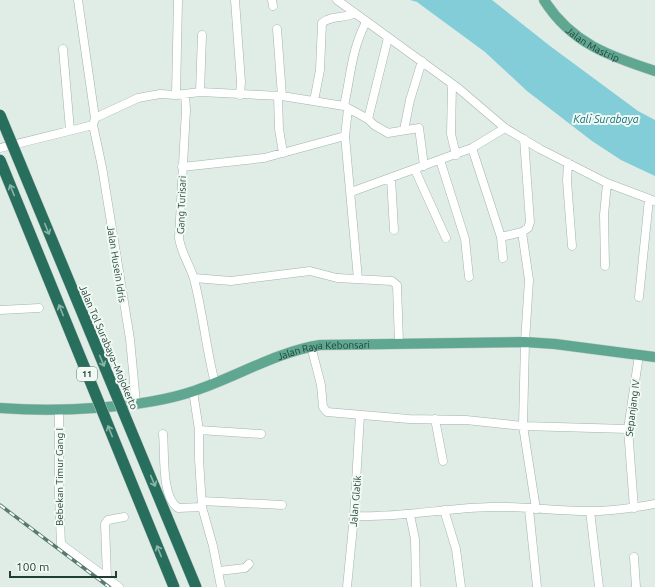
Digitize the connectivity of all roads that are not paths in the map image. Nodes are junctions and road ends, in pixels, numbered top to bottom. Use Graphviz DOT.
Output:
graph roads {
  1 [pos="78,0"];
  2 [pos="178,0"];
  3 [pos="235,0"];
  4 [pos="337,0"];
  5 [pos="544,0"];
  6 [pos="355,13"];
  7 [pos="366,22"];
  8 [pos="277,29"];
  9 [pos="202,35"];
  10 [pos="388,38"];
  11 [pos="63,49"];
  12 [pos="422,61"];
  13 [pos="655,71"];
  14 [pos="452,84"];
  15 [pos="200,92"];
  16 [pos="185,94"];
  17 [pos="176,95"];
  18 [pos="240,95"];
  19 [pos="280,97"];
  20 [pos="314,101"];
  21 [pos="346,108"];
  22 [pos="0,115"];
  23 [pos="368,119"];
  24 [pos="94,122"];
  25 [pos="505,128"];
  26 [pos="70,130"];
  27 [pos="404,130"];
  28 [pos="345,136"];
  29 [pos="524,139"];
  30 [pos="0,148"];
  31 [pos="472,148"];
  32 [pos="283,153"];
  33 [pos="456,155"];
  34 [pos="0,160"];
  35 [pos="440,160"];
  36 [pos="568,164"];
  37 [pos="424,166"];
  38 [pos="182,167"];
  39 [pos="415,170"];
  40 [pos="391,178"];
  41 [pos="607,183"];
  42 [pos="351,192"];
  43 [pos="652,200"];
  44 [pos="394,230"];
  45 [pos="522,232"];
  46 [pos="500,237"];
  47 [pos="446,238"];
  48 [pos="572,246"];
  49 [pos="503,258"];
  50 [pos="604,266"];
  51 [pos="469,277"];
  52 [pos="194,278"];
  53 [pos="358,279"];
  54 [pos="639,297"];
  55 [pos="39,308"];
  56 [pos="0,310"];
  57 [pos="525,342"];
  58 [pos="399,343"];
  59 [pos="310,346"];
  60 [pos="639,356"];
  61 [pos="655,357"];
  62 [pos="215,383"];
  63 [pos="193,392"];
  64 [pos="136,403"];
  65 [pos="0,408"];
  66 [pos="59,409"];
  67 [pos="360,415"];
  68 [pos="435,420"];
  69 [pos="523,426"];
  70 [pos="628,429"];
  71 [pos="200,430"];
  72 [pos="163,434"];
  73 [pos="261,434"];
  74 [pos="443,461"];
  75 [pos="202,504"];
  76 [pos="655,504"];
  77 [pos="282,505"];
  78 [pos="634,508"];
  79 [pos="533,509"];
  80 [pos="444,510"];
  81 [pos="590,511"];
  82 [pos="410,515"];
  83 [pos="354,516"];
  84 [pos="124,517"];
  85 [pos="634,557"];
  86 [pos="248,564"];
  87 [pos="219,571"];
  88 [pos="107,578"];
  89 [pos="119,587"];
  90 [pos="174,587"];
  91 [pos="196,587"];
  92 [pos="221,587"];
  93 [pos="347,587"];
  94 [pos="416,587"];
  95 [pos="462,587"];
  96 [pos="537,587"];
  97 [pos="599,587"];
  98 [pos="636,587"];
  1 -- 24 [label="street, Jalan Husein Idris"];
  2 -- 17 [label="street"];
  3 -- 18 [label="street"];
  4 -- 6 [label="street"];
  5 -- 13 [label="main road, Jalan Mastrip"];
  6 -- 7 [label="street"];
  6 -- 20 [label="street"];
  7 -- 10 [label="street"];
  7 -- 21 [label="street"];
  8 -- 19 [label="street"];
  9 -- 15 [label="street"];
  10 -- 12 [label="street"];
  10 -- 23 [label="street"];
  11 -- 26 [label="street"];
  12 -- 14 [label="street"];
  12 -- 27 [label="street"];
  14 -- 25 [label="street"];
  14 -- 33 [label="street"];
  15 -- 16 [label="street"];
  15 -- 18 [label="street"];
  16 -- 17 [label="street"];
  16 -- 38 [label="street, Gang Turisari"];
  17 -- 24 [label="street"];
  18 -- 19 [label="street"];
  19 -- 20 [label="street"];
  19 -- 32 [label="street"];
  20 -- 21 [label="street"];
  21 -- 23 [label="street"];
  21 -- 28 [label="street"];
  22 -- 91 [label="highway, Jalan Tol Surabaya–Mojokerto / 11, one-way, bridge"];
  23 -- 27 [label="street"];
  24 -- 26 [label="street"];
  24 -- 64 [label="street, Jalan Husein Idris"];
  25 -- 29 [label="street"];
  25 -- 31 [label="street"];
  26 -- 30 [label="street"];
  27 -- 37 [label="street"];
  28 -- 32 [label="street"];
  28 -- 42 [label="street"];
  29 -- 36 [label="street"];
  29 -- 45 [label="street"];
  31 -- 33 [label="street"];
  31 -- 46 [label="street"];
  32 -- 38 [label="street"];
  33 -- 35 [label="street"];
  90 -- 34 [label="highway, 11, one-way, bridge"];
  35 -- 37 [label="street"];
  35 -- 51 [label="street"];
  36 -- 41 [label="street"];
  36 -- 48 [label="street"];
  37 -- 39 [label="street"];
  38 -- 52 [label="street, Gang Turisari"];
  39 -- 40 [label="street"];
  39 -- 47 [label="street"];
  40 -- 42 [label="street"];
  40 -- 44 [label="street"];
  41 -- 43 [label="street"];
  41 -- 50 [label="street"];
  42 -- 53 [label="street"];
  43 -- 54 [label="street"];
  45 -- 46 [label="street"];
  45 -- 57 [label="street"];
  46 -- 49 [label="street"];
  52 -- 53 [label="street"];
  52 -- 62 [label="street, Gang Turisari"];
  53 -- 58 [label="street"];
  55 -- 56 [label="street"];
  57 -- 58 [label="main road, Jalan Raya Kebonsari"];
  57 -- 60 [label="main road, Jalan Raya Kebonsari"];
  57 -- 69 [label="street"];
  58 -- 59 [label="main road, Jalan Raya Kebonsari"];
  59 -- 62 [label="main road, Jalan Raya Kebonsari"];
  59 -- 67 [label="street"];
  60 -- 61 [label="main road, Jalan Raya Kebonsari"];
  60 -- 70 [label="street, Sepanjang IV"];
  62 -- 63 [label="main road, Jalan Raya Kebonsari"];
  63 -- 64 [label="main road, Jalan Raya Kebonsari"];
  63 -- 71 [label="street"];
  64 -- 66 [label="main road, Jalan Raya Kebonsari"];
  65 -- 66 [label="main road, Jalan Raya Kebonsari"];
  66 -- 88 [label="street, Bebekan Timur Gang I"];
  67 -- 68 [label="street"];
  67 -- 83 [label="street, Jalan Glatik"];
  68 -- 69 [label="street"];
  68 -- 74 [label="street"];
  69 -- 70 [label="street"];
  69 -- 79 [label="street"];
  70 -- 78 [label="street, Sepanjang IV"];
  71 -- 73 [label="street"];
  71 -- 75 [label="street"];
  72 -- 75 [label="street"];
  75 -- 77 [label="street"];
  75 -- 87 [label="street"];
  76 -- 78 [label="street"];
  78 -- 81 [label="street"];
  79 -- 80 [label="street"];
  79 -- 81 [label="street"];
  79 -- 96 [label="street"];
  80 -- 82 [label="street"];
  80 -- 95 [label="street"];
  81 -- 97 [label="street"];
  82 -- 83 [label="street"];
  82 -- 94 [label="street"];
  83 -- 93 [label="street, Jalan Glatik"];
  84 -- 88 [label="street"];
  85 -- 98 [label="street"];
  86 -- 87 [label="street"];
  87 -- 92 [label="street"];
  88 -- 89 [label="street"];
}
